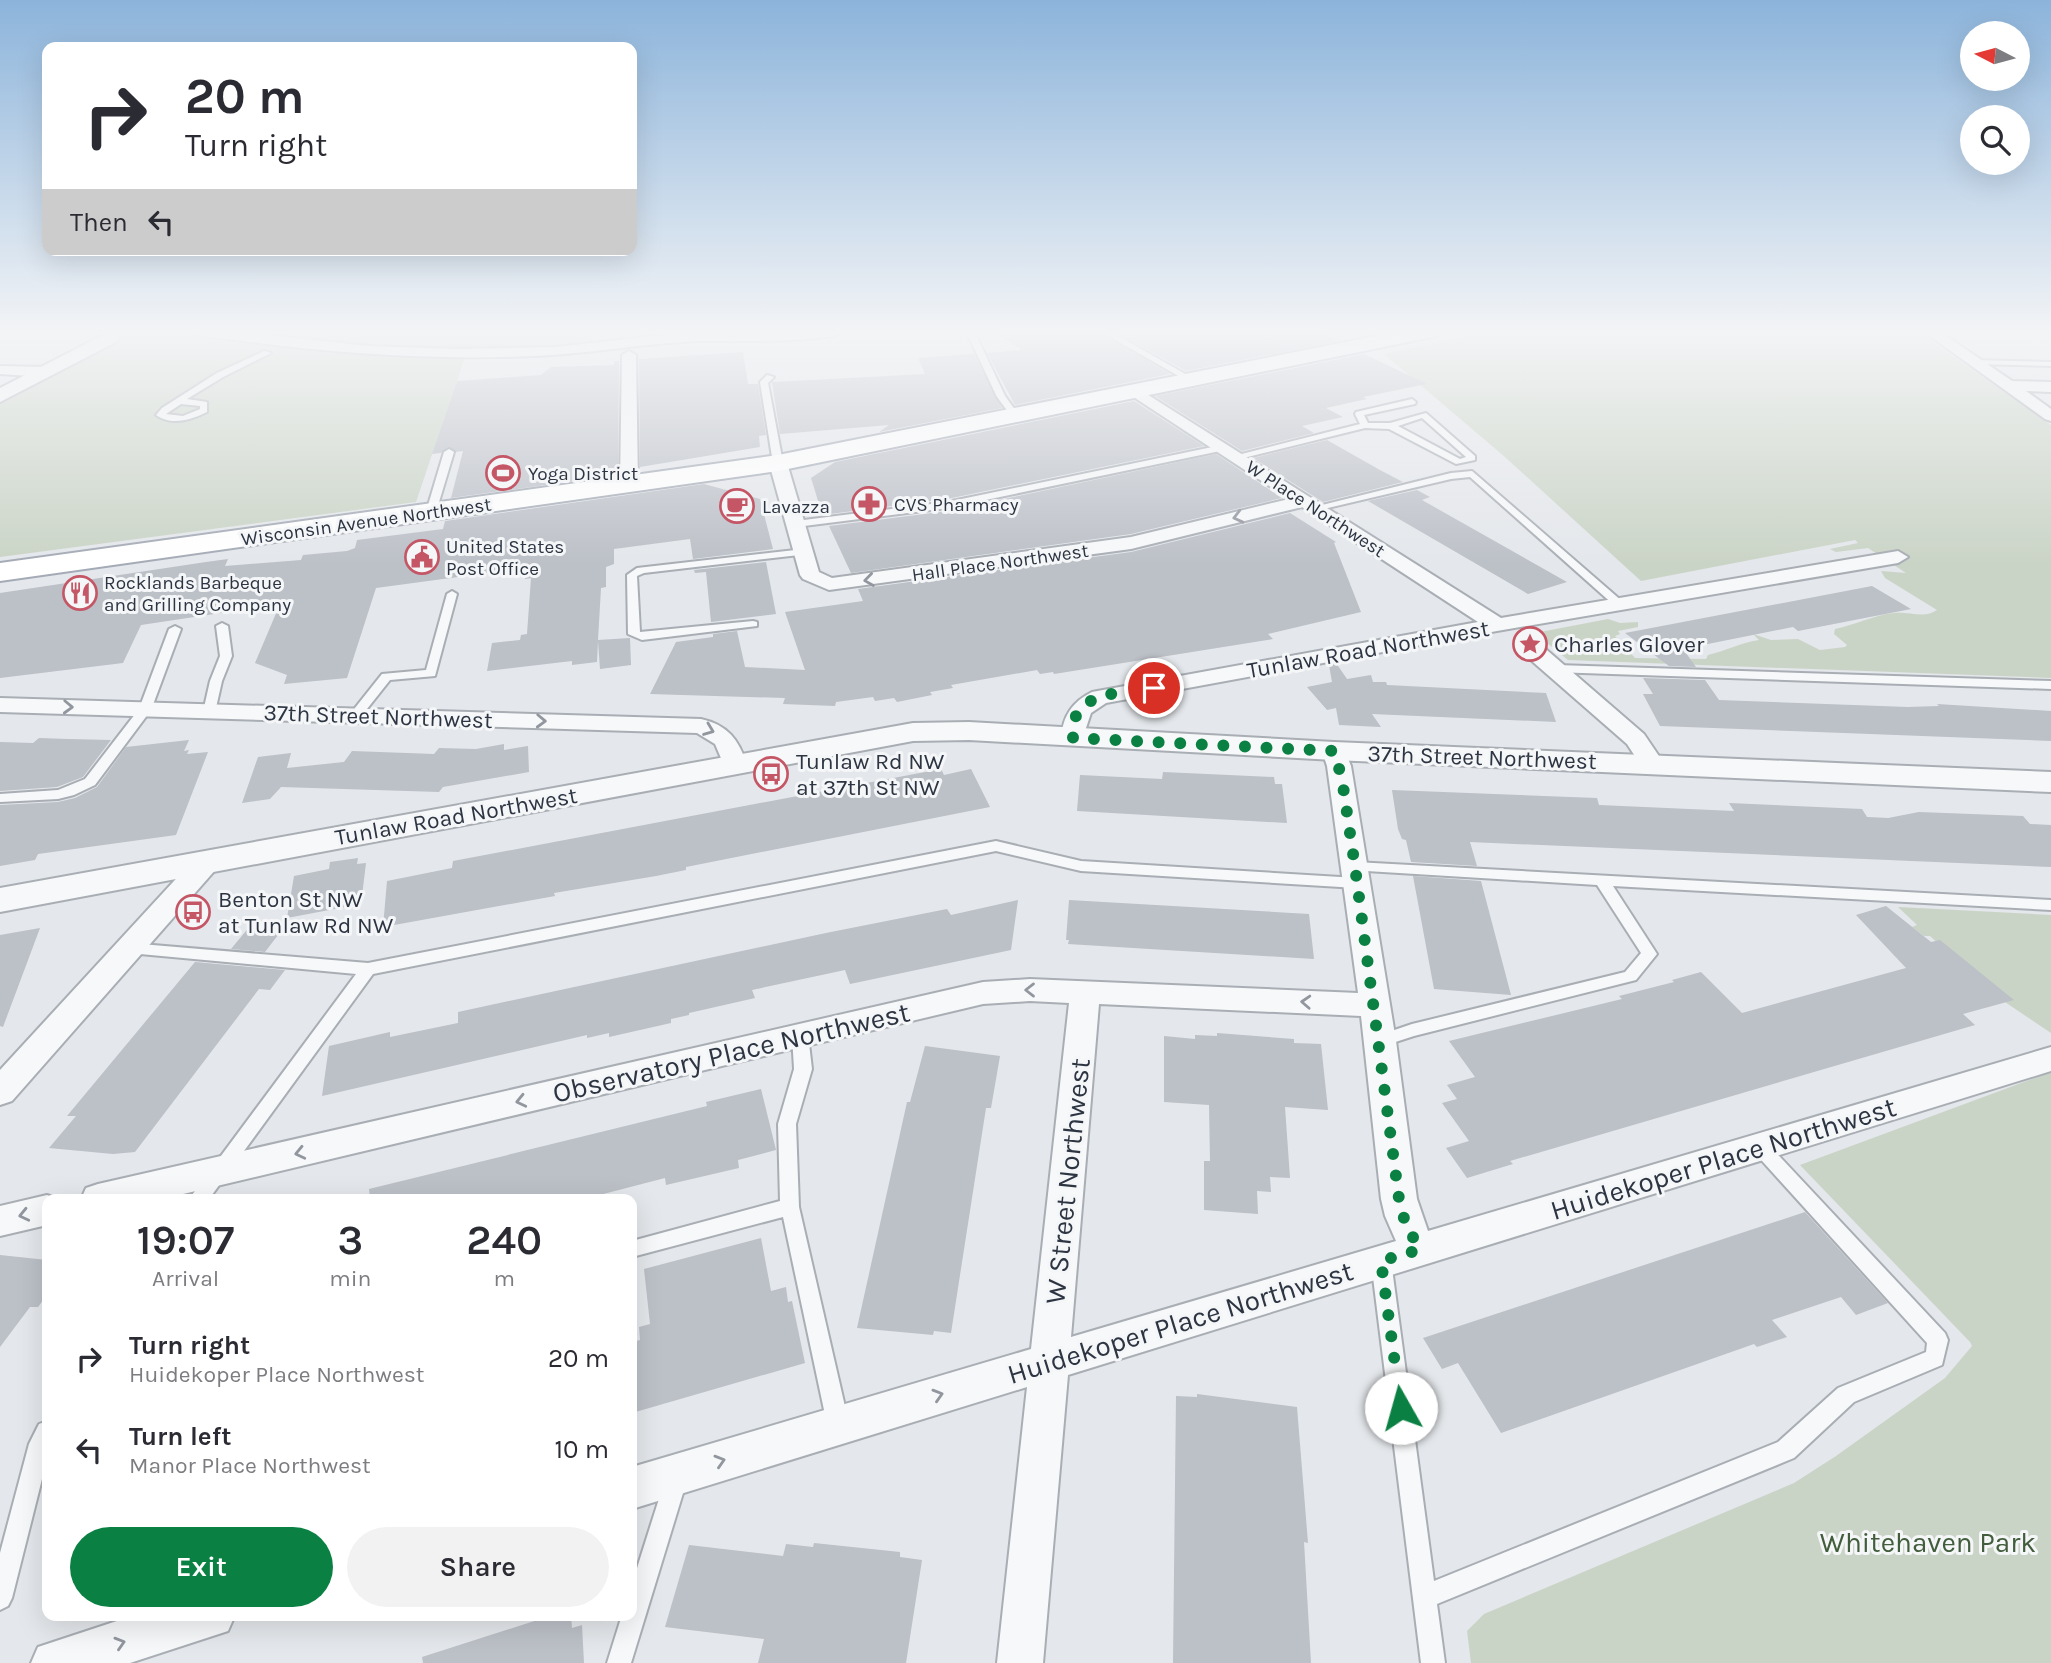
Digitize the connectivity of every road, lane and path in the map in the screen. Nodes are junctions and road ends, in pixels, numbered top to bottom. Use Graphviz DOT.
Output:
graph roads {
  1 [pos="630,409"];
  2 [pos="769,409"];
  3 [pos="1009,409"];
  4 [pos="1046,409"];
  5 [pos="1161,409"];
  6 [pos="1383,409"];
  7 [pos="1014,415"];
  8 [pos="1365,425"];
  9 [pos="1391,425"];
  10 [pos="449,452"];
  11 [pos="1229,452"];
  12 [pos="778,463"];
  13 [pos="629,485"];
  14 [pos="1310,504"];
  15 [pos="821,509"];
  16 [pos="431,512"];
  17 [pos="794,518"];
  18 [pos="804,552"];
  19 [pos="1898,557"];
  20 [pos="0,572"];
  21 [pos="452,594"];
  22 [pos="1619,604"];
  23 [pos="753,624"];
  24 [pos="1497,625"];
  25 [pos="222,626"];
  26 [pos="175,628"];
  27 [pos="1533,650"];
  28 [pos="1557,669"];
  29 [pos="2051,685"];
  30 [pos="0,705"];
  31 [pos="145,710"];
  32 [pos="209,712"];
  33 [pos="355,716"];
  34 [pos="913,732"];
  35 [pos="1073,738"];
  36 [pos="1334,751"];
  37 [pos="735,765"];
  38 [pos="1653,765"];
  39 [pos="2051,782"];
  40 [pos="0,798"];
  41 [pos="207,862"];
  42 [pos="1356,875"];
  43 [pos="1602,881"];
  44 [pos="0,900"];
  45 [pos="2051,905"];
  46 [pos="129,948"];
  47 [pos="368,970"];
  48 [pos="1084,992"];
  49 [pos="1374,1004"];
  50 [pos="800,1035"];
  51 [pos="1380,1041"];
  52 [pos="2051,1059"];
  53 [pos="13,1063"];
  54 [pos="0,1092"];
  55 [pos="1760,1147"];
  56 [pos="207,1186"];
  57 [pos="140,1194"];
  58 [pos="790,1207"];
  59 [pos="42,1211"];
  60 [pos="0,1221"];
  61 [pos="637,1248"];
  62 [pos="1419,1250"];
  63 [pos="1381,1261"];
  64 [pos="1049,1361"];
  65 [pos="838,1425"];
  66 [pos="42,1441"];
  67 [pos="678,1474"];
  68 [pos="637,1486"];
  69 [pos="1425,1597"];
  70 [pos="0,1598"];
  71 [pos="637,1605"];
  72 [pos="192,1621"];
  73 [pos="632,1621"];
  74 [pos="54,1663"];
  75 [pos="619,1663"];
  76 [pos="1020,1663"];
  77 [pos="1433,1663"];
  1 -- 13 [label="street"];
  2 -- 12 [label="lane"];
  3 -- 7 [label="lane"];
  4 -- 7 [label="main road, Wisconsin Avenue Northwest"];
  5 -- 11 [label="street, W Place Northwest"];
  6 -- 8 [label="lane"];
  7 -- 12 [label="main road, Wisconsin Avenue Northwest"];
  8 -- 9 [label="lane"];
  8 -- 11 [label="lane"];
  9 -- 9 [label="lane"];
  10 -- 16 [label="lane"];
  11 -- 14 [label="street, W Place Northwest"];
  11 -- 17 [label="lane"];
  12 -- 13 [label="main road, Wisconsin Avenue Northwest"];
  12 -- 17 [label="street, Hall Place Northwest"];
  13 -- 16 [label="main road, Wisconsin Avenue Northwest"];
  14 -- 18 [label="street, Hall Place Northwest, one-way"];
  14 -- 22 [label="lane"];
  14 -- 24 [label="street, W Place Northwest"];
  15 -- 17 [label="lane"];
  16 -- 20 [label="main road, Wisconsin Avenue Northwest"];
  17 -- 18 [label="street, Hall Place Northwest"];
  18 -- 23 [label="lane"];
  19 -- 22 [label="street, Tunlaw Road Northwest"];
  21 -- 33 [label="lane"];
  22 -- 24 [label="street, Tunlaw Road Northwest"];
  24 -- 35 [label="street, Tunlaw Road Northwest"];
  25 -- 32 [label="lane"];
  26 -- 31 [label="lane"];
  27 -- 28 [label="street"];
  28 -- 29 [label="lane"];
  28 -- 38 [label="street"];
  30 -- 31 [label="street, 37th Street Northwest, one-way"];
  31 -- 32 [label="street, 37th Street Northwest"];
  31 -- 40 [label="lane"];
  32 -- 33 [label="street, 37th Street Northwest"];
  33 -- 37 [label="street, 37th Street Northwest, one-way"];
  34 -- 35 [label="street, 37th Street Northwest"];
  34 -- 37 [label="street, Tunlaw Road Northwest"];
  35 -- 36 [label="street, 37th Street Northwest"];
  36 -- 38 [label="street, 37th Street Northwest"];
  36 -- 42 [label="street"];
  37 -- 41 [label="street, Tunlaw Road Northwest"];
  38 -- 39 [label="street, 37th Street Northwest"];
  41 -- 44 [label="street, Tunlaw Road Northwest"];
  41 -- 46 [label="street"];
  42 -- 43 [label="lane"];
  42 -- 47 [label="lane"];
  42 -- 49 [label="street"];
  43 -- 45 [label="lane"];
  43 -- 51 [label="lane"];
  46 -- 47 [label="lane"];
  46 -- 53 [label="street"];
  47 -- 56 [label="lane"];
  49 -- 48 [label="street, Observatory Place Northwest, one-way"];
  48 -- 50 [label="street, Observatory Place Northwest, one-way"];
  48 -- 64 [label="street, W Street Northwest"];
  49 -- 51 [label="street"];
  50 -- 56 [label="street, Observatory Place Northwest, one-way"];
  50 -- 58 [label="lane"];
  51 -- 62 [label="street"];
  52 -- 55 [label="street, Huidekoper Place Northwest"];
  53 -- 54 [label="street"];
  55 -- 62 [label="street, Huidekoper Place Northwest"];
  55 -- 69 [label="lane"];
  56 -- 57 [label="street, Observatory Place Northwest"];
  58 -- 61 [label="lane"];
  58 -- 65 [label="lane"];
  59 -- 60 [label="street, one-way"];
  62 -- 63 [label="street, Huidekoper Place Northwest"];
  63 -- 64 [label="street, Huidekoper Place Northwest"];
  63 -- 69 [label="lane"];
  65 -- 64 [label="street, Huidekoper Place Northwest, one-way"];
  64 -- 76 [label="street, W Street Northwest"];
  67 -- 65 [label="street, Huidekoper Place Northwest, one-way"];
  66 -- 70 [label="lane"];
  67 -- 68 [label="street, Huidekoper Place Northwest"];
  67 -- 71 [label="lane"];
  69 -- 77 [label="lane"];
  74 -- 72 [label="street, one-way"];
  73 -- 75 [label="lane"];
}
